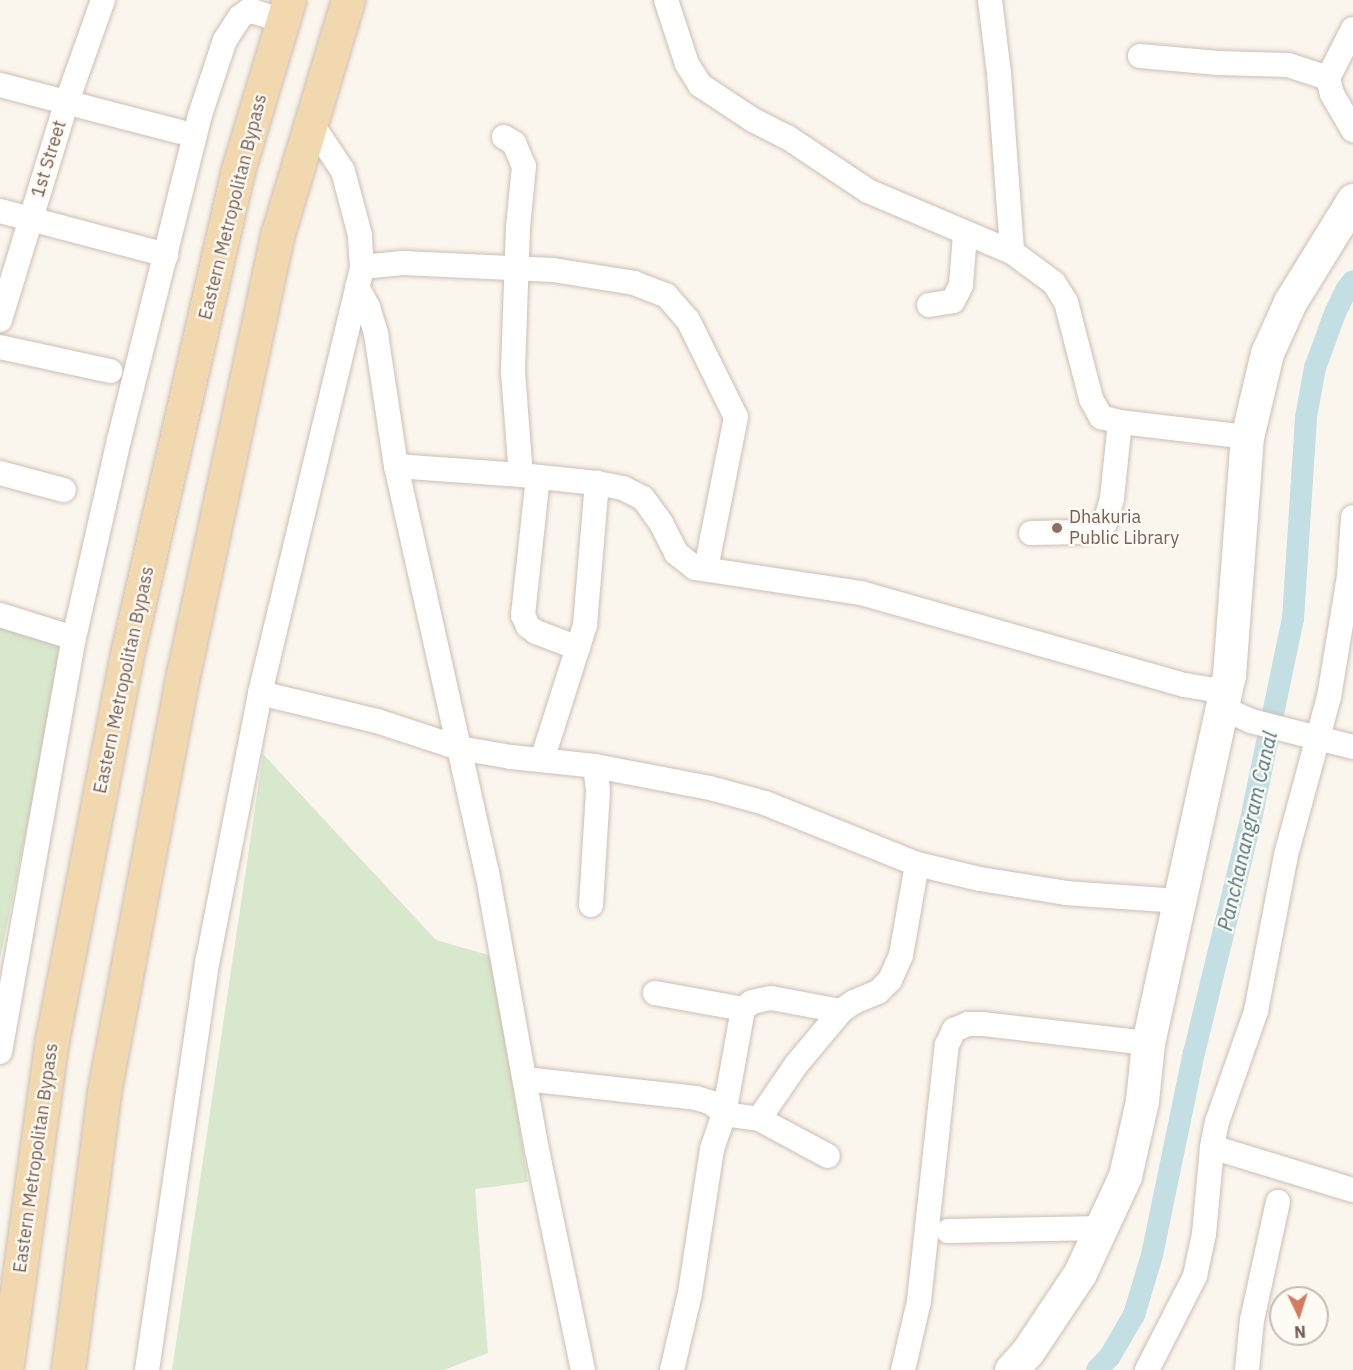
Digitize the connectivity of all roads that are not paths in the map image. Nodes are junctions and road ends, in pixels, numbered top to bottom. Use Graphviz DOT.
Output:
graph roads {
  1 [pos="103,0"];
  2 [pos="348,0"];
  3 [pos="666,0"];
  4 [pos="990,0"];
  5 [pos="286,11"];
  6 [pos="1353,29"];
  7 [pos="1140,56"];
  8 [pos="1328,78"];
  9 [pos="0,85"];
  10 [pos="66,104"];
  11 [pos="311,123"];
  12 [pos="1353,130"];
  13 [pos="180,132"];
  14 [pos="504,137"];
  15 [pos="1353,200"];
  16 [pos="0,211"];
  17 [pos="31,220"];
  18 [pos="965,234"];
  19 [pos="1012,252"];
  20 [pos="166,255"];
  21 [pos="517,267"];
  22 [pos="359,277"];
  23 [pos="929,305"];
  24 [pos="0,320"];
  25 [pos="0,347"];
  26 [pos="110,371"];
  27 [pos="1120,422"];
  28 [pos="1247,437"];
  29 [pos="396,466"];
  30 [pos="0,473"];
  31 [pos="530,476"];
  32 [pos="597,483"];
  33 [pos="64,490"];
  34 [pos="1353,517"];
  35 [pos="1031,533"];
  36 [pos="705,569"];
  37 [pos="0,615"];
  38 [pos="74,638"];
  39 [pos="578,648"];
  40 [pos="260,693"];
  41 [pos="1233,707"];
  42 [pos="1307,736"];
  43 [pos="1353,747"];
  44 [pos="459,748"];
  45 [pos="542,760"];
  46 [pos="595,766"];
  47 [pos="917,864"];
  48 [pos="1179,901"];
  49 [pos="591,906"];
  50 [pos="655,993"];
  51 [pos="743,1009"];
  52 [pos="841,1011"];
  53 [pos="1148,1043"];
  54 [pos="0,1052"];
  55 [pos="525,1079"];
  56 [pos="724,1114"];
  57 [pos="759,1119"];
  58 [pos="1212,1146"];
  59 [pos="828,1156"];
  60 [pos="1353,1190"];
  61 [pos="1278,1202"];
  62 [pos="1102,1228"];
  63 [pos="948,1231"];
  64 [pos="6,1370"];
  65 [pos="68,1370"];
  66 [pos="147,1370"];
  67 [pos="583,1370"];
  68 [pos="672,1370"];
  69 [pos="903,1370"];
  70 [pos="1011,1370"];
  71 [pos="1147,1370"];
  72 [pos="1247,1370"];
  1 -- 10 [label="street, 1st Street"];
  2 -- 11 [label="main road"];
  3 -- 18 [label="street"];
  4 -- 19 [label="street"];
  5 -- 20 [label="street"];
  5 -- 64 [label="main road, Eastern Metropolitan Bypass"];
  6 -- 8 [label="street"];
  7 -- 8 [label="street"];
  8 -- 12 [label="street"];
  9 -- 10 [label="street"];
  10 -- 13 [label="street"];
  10 -- 17 [label="street, 1st Street"];
  11 -- 22 [label="street"];
  11 -- 65 [label="main road"];
  14 -- 21 [label="street"];
  15 -- 28 [label="street"];
  16 -- 17 [label="street"];
  17 -- 20 [label="street"];
  17 -- 24 [label="street, 1st Street"];
  18 -- 19 [label="street"];
  18 -- 23 [label="street"];
  19 -- 27 [label="street"];
  20 -- 38 [label="street"];
  21 -- 22 [label="street"];
  21 -- 31 [label="street"];
  21 -- 36 [label="street"];
  22 -- 29 [label="street"];
  22 -- 40 [label="street"];
  25 -- 26 [label="street"];
  27 -- 28 [label="street"];
  27 -- 35 [label="street"];
  28 -- 41 [label="street"];
  29 -- 31 [label="street"];
  29 -- 44 [label="street"];
  30 -- 33 [label="street"];
  31 -- 32 [label="street"];
  31 -- 39 [label="street"];
  32 -- 36 [label="street"];
  32 -- 39 [label="street"];
  34 -- 42 [label="street"];
  36 -- 41 [label="street"];
  37 -- 38 [label="street"];
  38 -- 54 [label="street"];
  39 -- 45 [label="street"];
  40 -- 44 [label="street"];
  40 -- 66 [label="street"];
  41 -- 42 [label="street"];
  41 -- 48 [label="street"];
  42 -- 43 [label="street"];
  42 -- 58 [label="street"];
  44 -- 45 [label="street"];
  44 -- 55 [label="street"];
  45 -- 46 [label="street"];
  46 -- 47 [label="street"];
  46 -- 49 [label="street"];
  47 -- 48 [label="street"];
  47 -- 52 [label="street"];
  48 -- 53 [label="street"];
  50 -- 51 [label="street"];
  51 -- 52 [label="street"];
  51 -- 56 [label="street"];
  52 -- 57 [label="street"];
  53 -- 62 [label="street"];
  53 -- 69 [label="street"];
  55 -- 56 [label="street"];
  55 -- 67 [label="street"];
  56 -- 57 [label="street"];
  56 -- 68 [label="street"];
  57 -- 59 [label="street"];
  58 -- 60 [label="street"];
  58 -- 71 [label="street"];
  61 -- 72 [label="street"];
  62 -- 63 [label="street"];
  62 -- 70 [label="street"];
}
